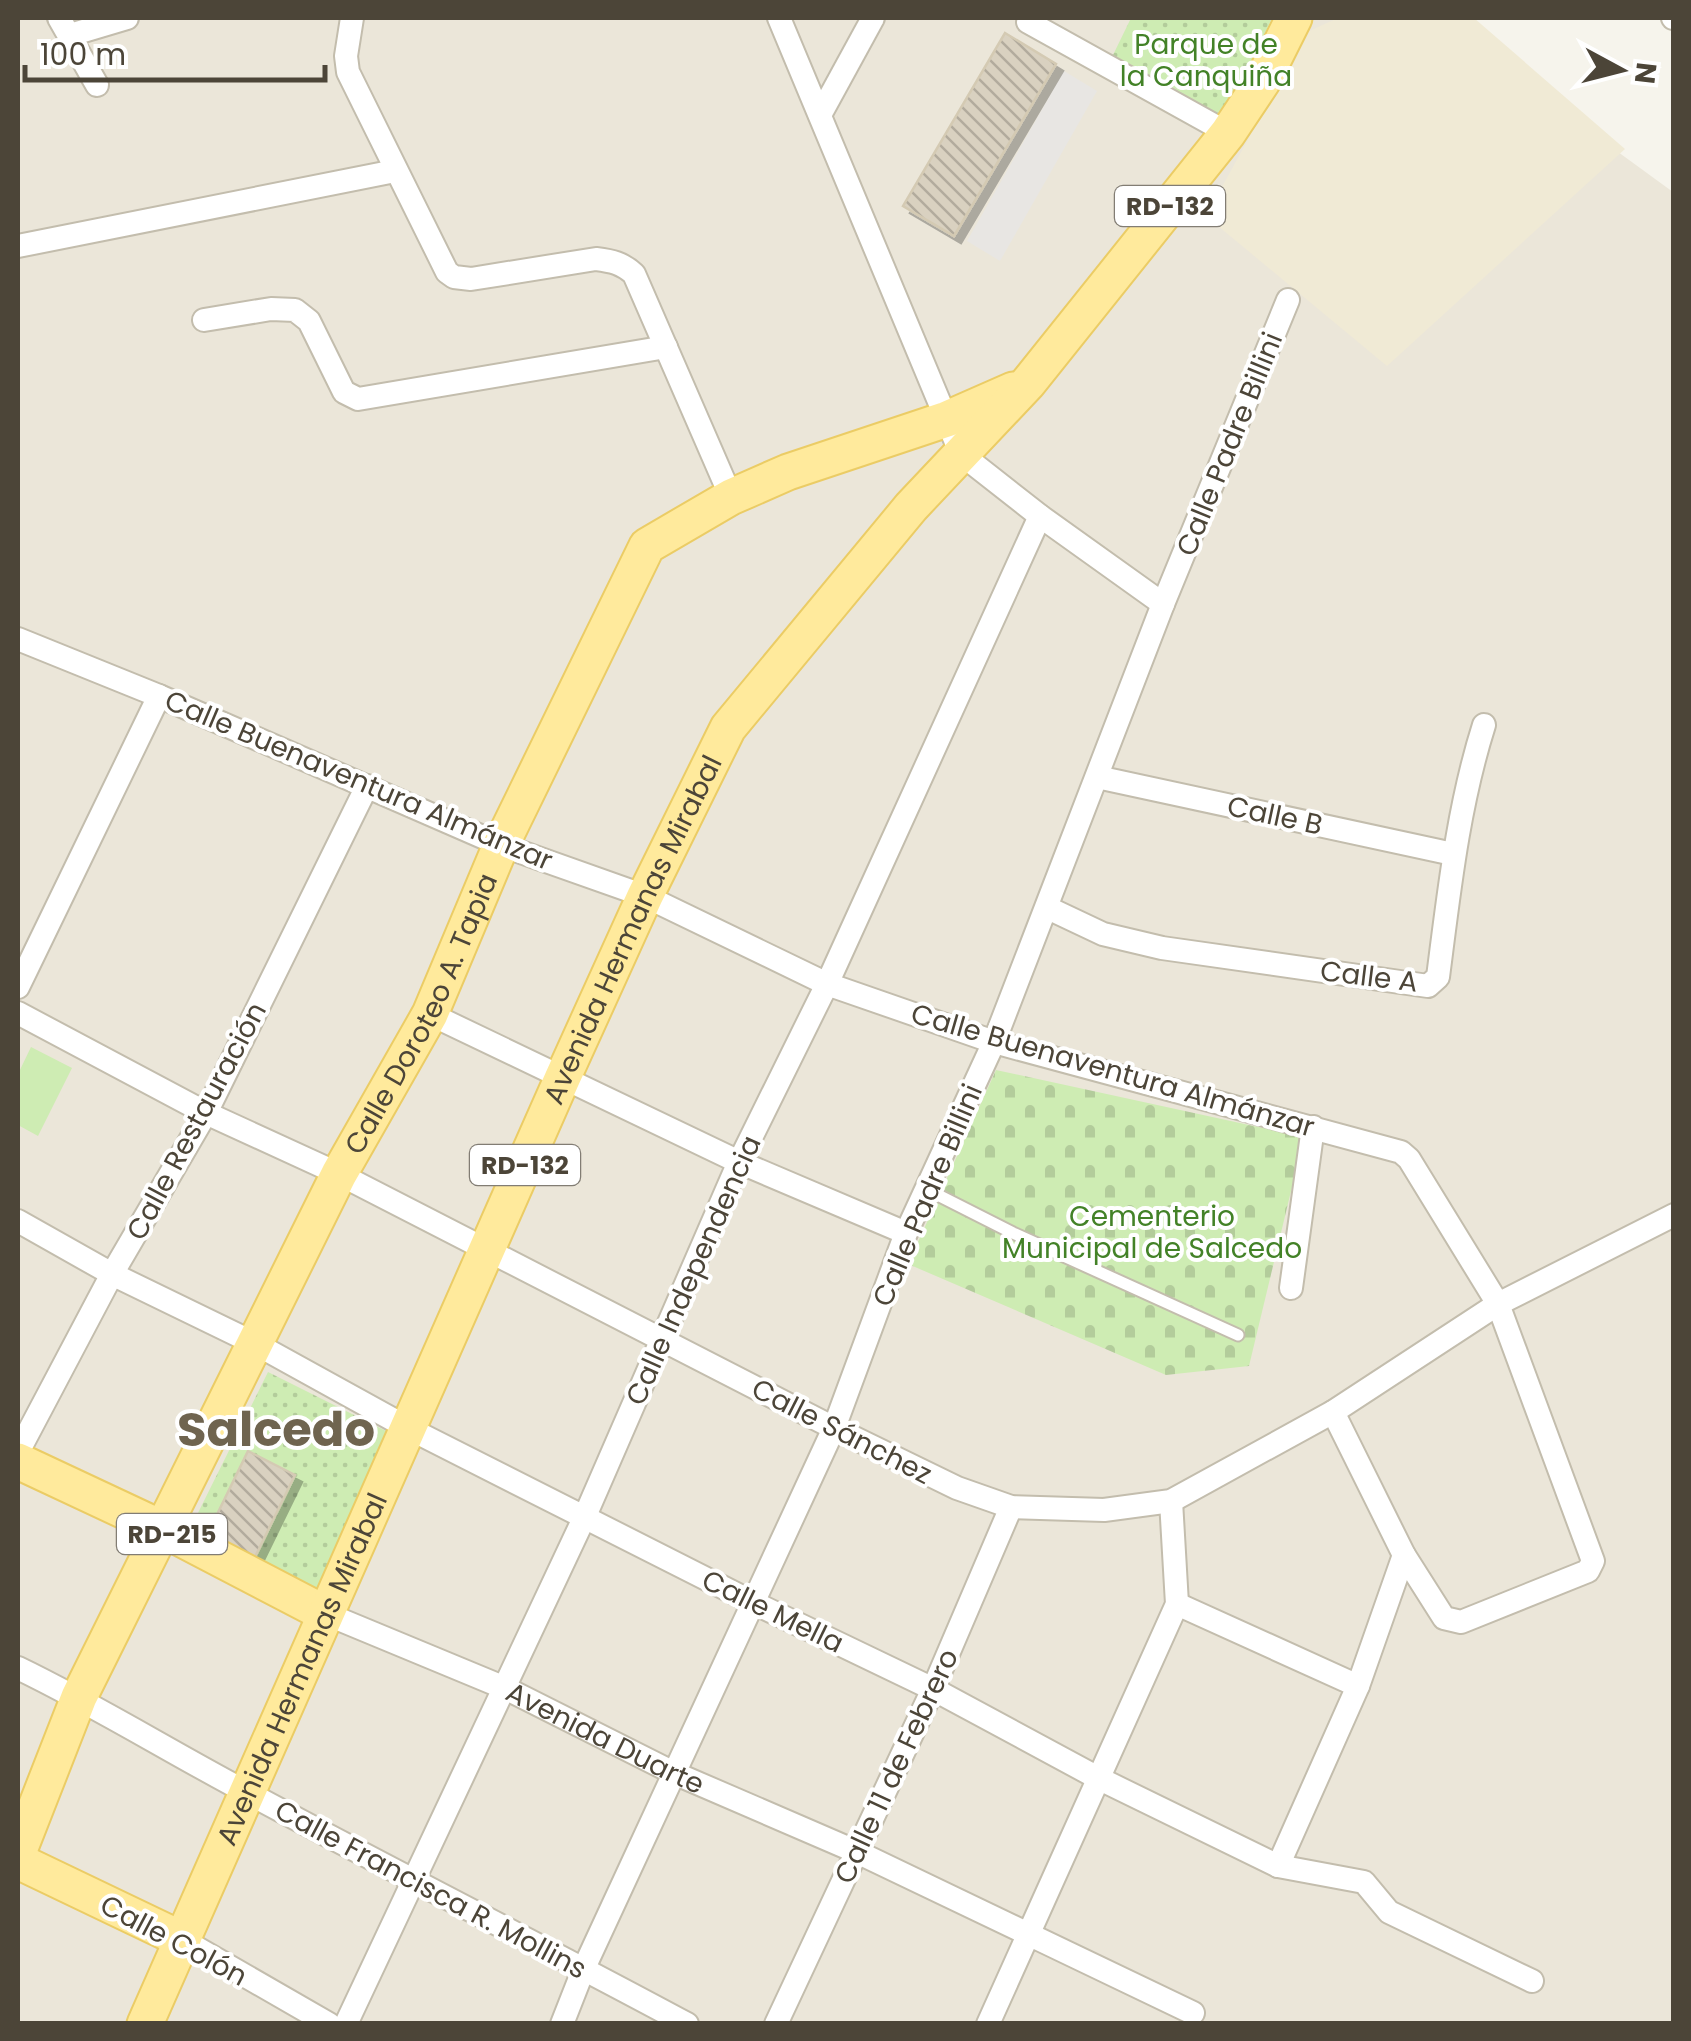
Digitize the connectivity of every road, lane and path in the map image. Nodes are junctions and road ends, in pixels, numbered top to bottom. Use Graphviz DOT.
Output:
graph roads {
  1 [pos="127,18"];
  2 [pos="352,18"];
  3 [pos="779,18"];
  4 [pos="872,18"];
  5 [pos="1294,18"];
  6 [pos="1028,22"];
  7 [pos="64,26"];
  8 [pos="97,85"];
  9 [pos="820,115"];
  10 [pos="1228,133"];
  11 [pos="395,171"];
  12 [pos="18,246"];
  13 [pos="1288,300"];
  14 [pos="204,320"];
  15 [pos="666,347"];
  16 [pos="1028,383"];
  17 [pos="947,419"];
  18 [pos="961,454"];
  19 [pos="730,497"];
  20 [pos="1040,516"];
  21 [pos="1163,604"];
  22 [pos="18,639"];
  23 [pos="159,696"];
  24 [pos="1484,725"];
  25 [pos="1097,777"];
  26 [pos="367,786"];
  27 [pos="501,844"];
  28 [pos="1453,854"];
  29 [pos="646,896"];
  30 [pos="1048,908"];
  31 [pos="827,984"];
  32 [pos="18,987"];
  33 [pos="18,1012"];
  34 [pos="430,1014"];
  35 [pos="994,1042"];
  36 [pos="562,1079"];
  37 [pos="206,1113"];
  38 [pos="1313,1128"];
  39 [pos="738,1162"];
  40 [pos="340,1174"];
  41 [pos="926,1189"];
  42 [pos="1674,1215"];
  43 [pos="18,1221"];
  44 [pos="906,1234"];
  45 [pos="488,1248"];
  46 [pos="112,1274"];
  47 [pos="1290,1288"];
  48 [pos="1498,1304"];
  49 [pos="1238,1335"];
  50 [pos="661,1339"];
  51 [pos="254,1343"];
  52 [pos="1333,1412"];
  53 [pos="834,1428"];
  54 [pos="410,1429"];
  55 [pos="18,1452"];
  56 [pos="18,1461"];
  57 [pos="1171,1501"];
  58 [pos="1011,1507"];
  59 [pos="585,1516"];
  60 [pos="161,1528"];
  61 [pos="1404,1555"];
  62 [pos="752,1602"];
  63 [pos="1177,1604"];
  64 [pos="324,1613"];
  65 [pos="18,1668"];
  66 [pos="1358,1686"];
  67 [pos="505,1688"];
  68 [pos="933,1690"];
  69 [pos="79,1697"];
  70 [pos="674,1772"];
  71 [pos="1098,1778"];
  72 [pos="246,1792"];
  73 [pos="857,1852"];
  74 [pos="18,1857"];
  75 [pos="1278,1866"];
  76 [pos="413,1881"];
  77 [pos="1031,1935"];
  78 [pos="184,1940"];
  79 [pos="584,1968"];
  80 [pos="1532,1981"];
  81 [pos="1192,2013"];
  82 [pos="146,2024"];
  83 [pos="328,2024"];
  84 [pos="346,2024"];
  85 [pos="562,2024"];
  86 [pos="687,2024"];
  87 [pos="776,2024"];
  88 [pos="988,2024"];
  1 -- 7 [label="street"];
  2 -- 11 [label="street"];
  3 -- 9 [label="street"];
  4 -- 9 [label="street"];
  5 -- 10 [label="main road, Avenida Hermanas Mirabal / RD-132"];
  6 -- 10 [label="street"];
  7 -- 8 [label="street"];
  9 -- 17 [label="street"];
  10 -- 16 [label="main road, Avenida Hermanas Mirabal / RD-132"];
  11 -- 12 [label="street"];
  11 -- 15 [label="street"];
  13 -- 21 [label="street, Calle Padre Billini"];
  14 -- 15 [label="street"];
  15 -- 19 [label="street"];
  16 -- 17 [label="main road, Calle Doroteo A. Tapia / RD-132"];
  16 -- 18 [label="main road, Avenida Hermanas Mirabal / RD-132"];
  17 -- 18 [label="street"];
  17 -- 19 [label="main road, Calle Doroteo A. Tapia / RD-132"];
  18 -- 20 [label="street"];
  18 -- 29 [label="main road, Avenida Hermanas Mirabal / RD-132"];
  19 -- 27 [label="main road, Calle Doroteo A. Tapia / RD-132"];
  20 -- 21 [label="street"];
  20 -- 31 [label="street, Calle Independencia"];
  21 -- 25 [label="street, Calle Padre Billini"];
  22 -- 23 [label="street, Calle Buenaventura Almánzar"];
  23 -- 26 [label="street, Calle Buenaventura Almánzar"];
  23 -- 32 [label="street"];
  24 -- 28 [label="street, Calle A"];
  25 -- 28 [label="street, Calle B"];
  25 -- 30 [label="street, Calle Padre Billini"];
  26 -- 27 [label="street, Calle Buenaventura Almánzar"];
  26 -- 37 [label="street, Calle Restauración"];
  27 -- 29 [label="street, Calle Buenaventura Almánzar"];
  27 -- 34 [label="main road, Calle Doroteo A. Tapia / RD-132"];
  28 -- 30 [label="street, Calle A"];
  29 -- 31 [label="street, Calle Buenaventura Almánzar"];
  29 -- 36 [label="main road, Avenida Hermanas Mirabal / RD-132"];
  30 -- 35 [label="street, Calle Padre Billini"];
  31 -- 35 [label="street, Calle Buenaventura Almánzar"];
  31 -- 39 [label="street, Calle Independencia"];
  33 -- 37 [label="street, Calle Sánchez"];
  34 -- 36 [label="street"];
  34 -- 40 [label="main road, Calle Doroteo A. Tapia / RD-132"];
  35 -- 38 [label="street, Calle Buenaventura Almánzar"];
  35 -- 41 [label="street, Calle Padre Billini"];
  36 -- 39 [label="street"];
  36 -- 45 [label="main road, Avenida Hermanas Mirabal / RD-132"];
  37 -- 40 [label="street, Calle Sánchez"];
  37 -- 46 [label="street, Calle Restauración"];
  38 -- 47 [label="street"];
  38 -- 48 [label="street, Calle Buenaventura Almánzar"];
  39 -- 44 [label="street"];
  39 -- 50 [label="street, Calle Independencia"];
  40 -- 45 [label="street, Calle Sánchez"];
  40 -- 51 [label="main road, Calle Doroteo A. Tapia / RD-132"];
  41 -- 44 [label="street, Calle Padre Billini"];
  41 -- 49 [label="lane"];
  42 -- 48 [label="street, Calle Sánchez"];
  43 -- 46 [label="street, Calle Mella"];
  44 -- 53 [label="street, Calle Padre Billini"];
  45 -- 50 [label="street, Calle Sánchez"];
  45 -- 54 [label="main road, Avenida Hermanas Mirabal / RD-132"];
  46 -- 51 [label="street, Calle Mella"];
  46 -- 55 [label="street, Calle Restauración"];
  48 -- 52 [label="street, Calle Sánchez"];
  48 -- 61 [label="street, Calle Buenaventura Almánzar"];
  50 -- 53 [label="street, Calle Sánchez"];
  50 -- 59 [label="street, Calle Independencia"];
  51 -- 54 [label="street, Calle Mella"];
  51 -- 60 [label="main road, Calle Doroteo A. Tapia / RD-132"];
  52 -- 57 [label="street, Calle Sánchez"];
  52 -- 61 [label="street"];
  53 -- 58 [label="street, Calle Sánchez"];
  53 -- 62 [label="street, Calle Padre Billini"];
  54 -- 59 [label="street, Calle Mella"];
  54 -- 64 [label="main road, Avenida Hermanas Mirabal / RD-132"];
  56 -- 60 [label="main road, Avenida Duarte / RD-215"];
  57 -- 58 [label="street, Calle Sánchez"];
  57 -- 63 [label="street"];
  58 -- 68 [label="street, Calle 11 de Febrero"];
  59 -- 62 [label="street, Calle Mella"];
  59 -- 67 [label="street, Calle Independencia"];
  60 -- 64 [label="main road, Avenida Duarte / RD-215"];
  60 -- 69 [label="main road, Calle Doroteo A. Tapia / RD-132"];
  61 -- 66 [label="street"];
  62 -- 68 [label="street, Calle Mella"];
  62 -- 70 [label="street, Calle Padre Billini"];
  63 -- 66 [label="street"];
  63 -- 71 [label="street"];
  64 -- 67 [label="street, Avenida Duarte"];
  64 -- 72 [label="main road, Avenida Hermanas Mirabal / RD-132"];
  65 -- 69 [label="street, Calle Francisca R. Mollins"];
  66 -- 75 [label="street"];
  67 -- 70 [label="street, Avenida Duarte"];
  67 -- 76 [label="street, Calle Independencia"];
  68 -- 71 [label="street, Calle Mella"];
  68 -- 73 [label="street, Calle 11 de Febrero"];
  69 -- 72 [label="street, Calle Francisca R. Mollins"];
  69 -- 74 [label="main road, Calle Doroteo A. Tapia / RD-132"];
  70 -- 73 [label="street, Avenida Duarte"];
  70 -- 79 [label="street, Calle Padre Billini"];
  71 -- 75 [label="street, Calle Mella"];
  71 -- 77 [label="street"];
  72 -- 76 [label="street, Calle Francisca R. Mollins"];
  72 -- 78 [label="main road, Avenida Hermanas Mirabal / RD-132"];
  73 -- 77 [label="street, Avenida Duarte"];
  73 -- 87 [label="street, Calle 11 de Febrero"];
  74 -- 78 [label="main road, Calle Colón"];
  75 -- 80 [label="street, Calle Mella"];
  76 -- 79 [label="street, Calle Francisca R. Mollins"];
  76 -- 84 [label="street, Calle Independencia"];
  77 -- 81 [label="street, Avenida Duarte"];
  77 -- 88 [label="street"];
  78 -- 82 [label="main road, Avenida Hermanas Mirabal / RD-132"];
  78 -- 83 [label="street, Calle Colón"];
  79 -- 85 [label="street, Calle Padre Billini"];
  79 -- 86 [label="street, Calle Francisca R. Mollins"];
}
